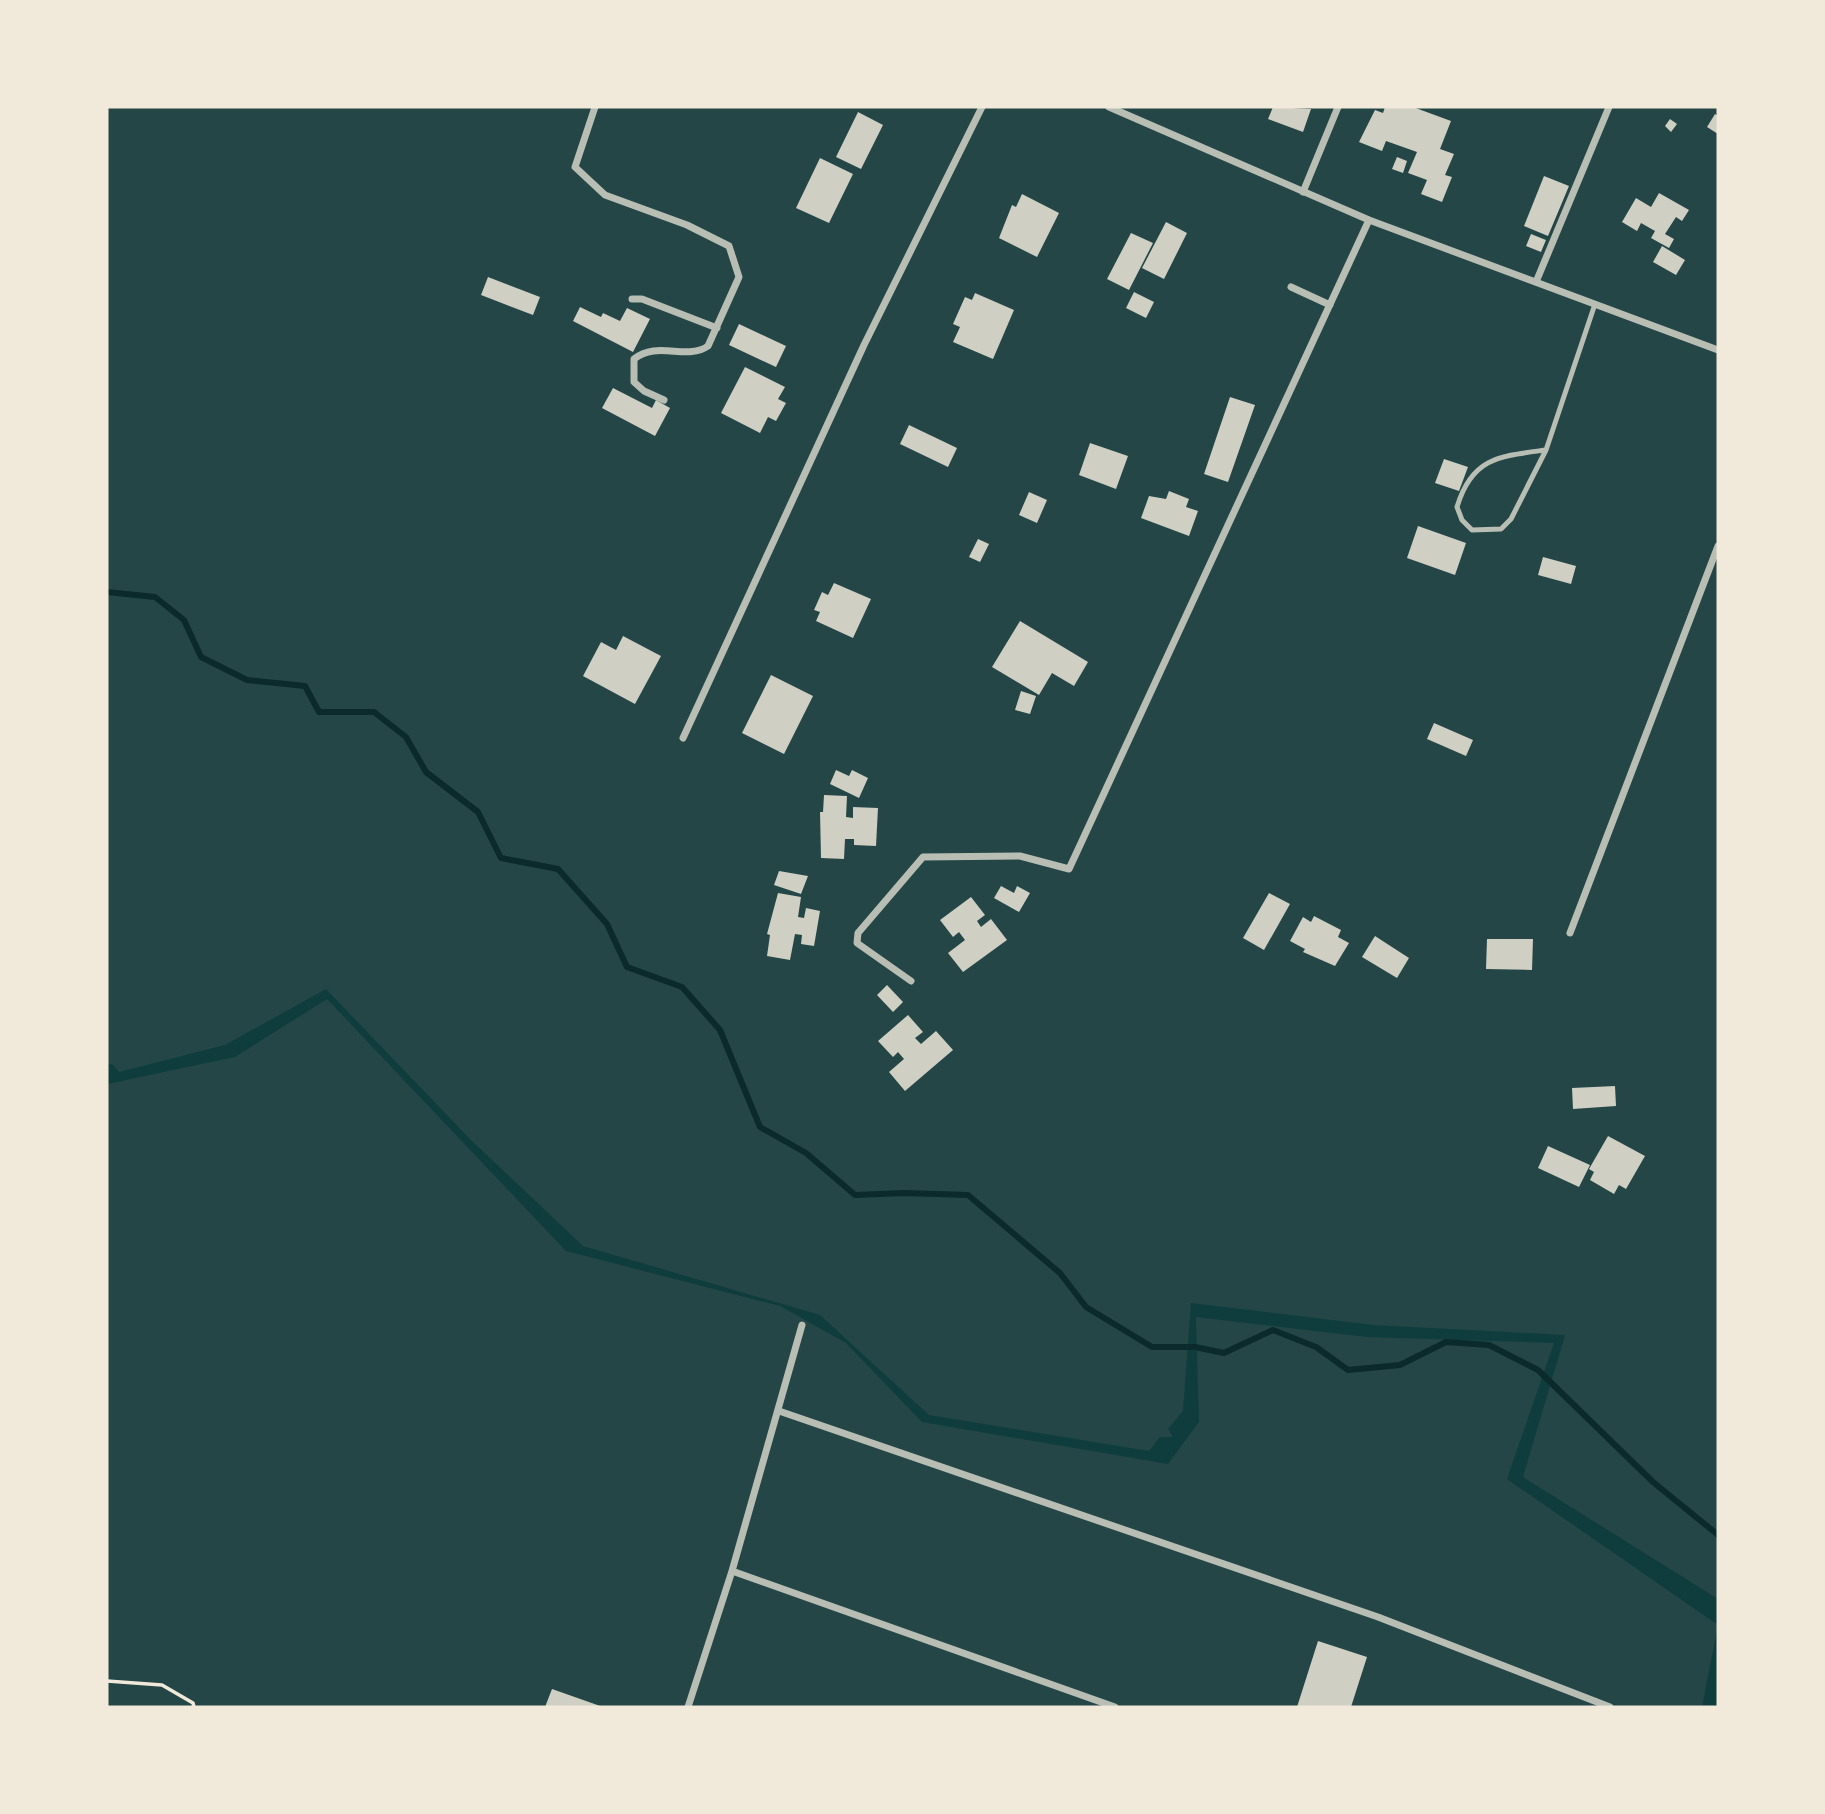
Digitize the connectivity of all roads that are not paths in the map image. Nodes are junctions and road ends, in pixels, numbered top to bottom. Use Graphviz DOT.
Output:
graph roads {
  1 [pos="595,107"];
  2 [pos="982,107"];
  3 [pos="1109,107"];
  4 [pos="1338,107"];
  5 [pos="1609,107"];
  6 [pos="1303,192"];
  7 [pos="1369,220"];
  8 [pos="1536,282"];
  9 [pos="1291,287"];
  10 [pos="632,299"];
  11 [pos="1595,304"];
  12 [pos="1331,305"];
  13 [pos="717,328"];
  14 [pos="1718,350"];
  15 [pos="664,400"];
  16 [pos="1546,450"];
  17 [pos="1718,546"];
  18 [pos="684,738"];
  19 [pos="1570,933"];
  20 [pos="911,981"];
  21 [pos="802,1325"];
  22 [pos="779,1411"];
  23 [pos="732,1571"];
  24 [pos="688,1707"];
  25 [pos="1115,1707"];
  26 [pos="1610,1707"];
  1 -- 13 [label="street"];
  2 -- 18 [label="street"];
  3 -- 6 [label="street"];
  4 -- 6 [label="street"];
  5 -- 8 [label="street"];
  6 -- 7 [label="street"];
  7 -- 8 [label="street"];
  7 -- 12 [label="street"];
  8 -- 11 [label="street"];
  9 -- 12 [label="street"];
  10 -- 13 [label="street"];
  11 -- 14 [label="street"];
  11 -- 16 [label="lane"];
  12 -- 20 [label="street"];
  13 -- 15 [label="street"];
  16 -- 16 [label="lane"];
  17 -- 19 [label="street"];
  21 -- 22 [label="street"];
  22 -- 23 [label="street"];
  22 -- 26 [label="street"];
  23 -- 24 [label="street"];
  23 -- 25 [label="street"];
}
